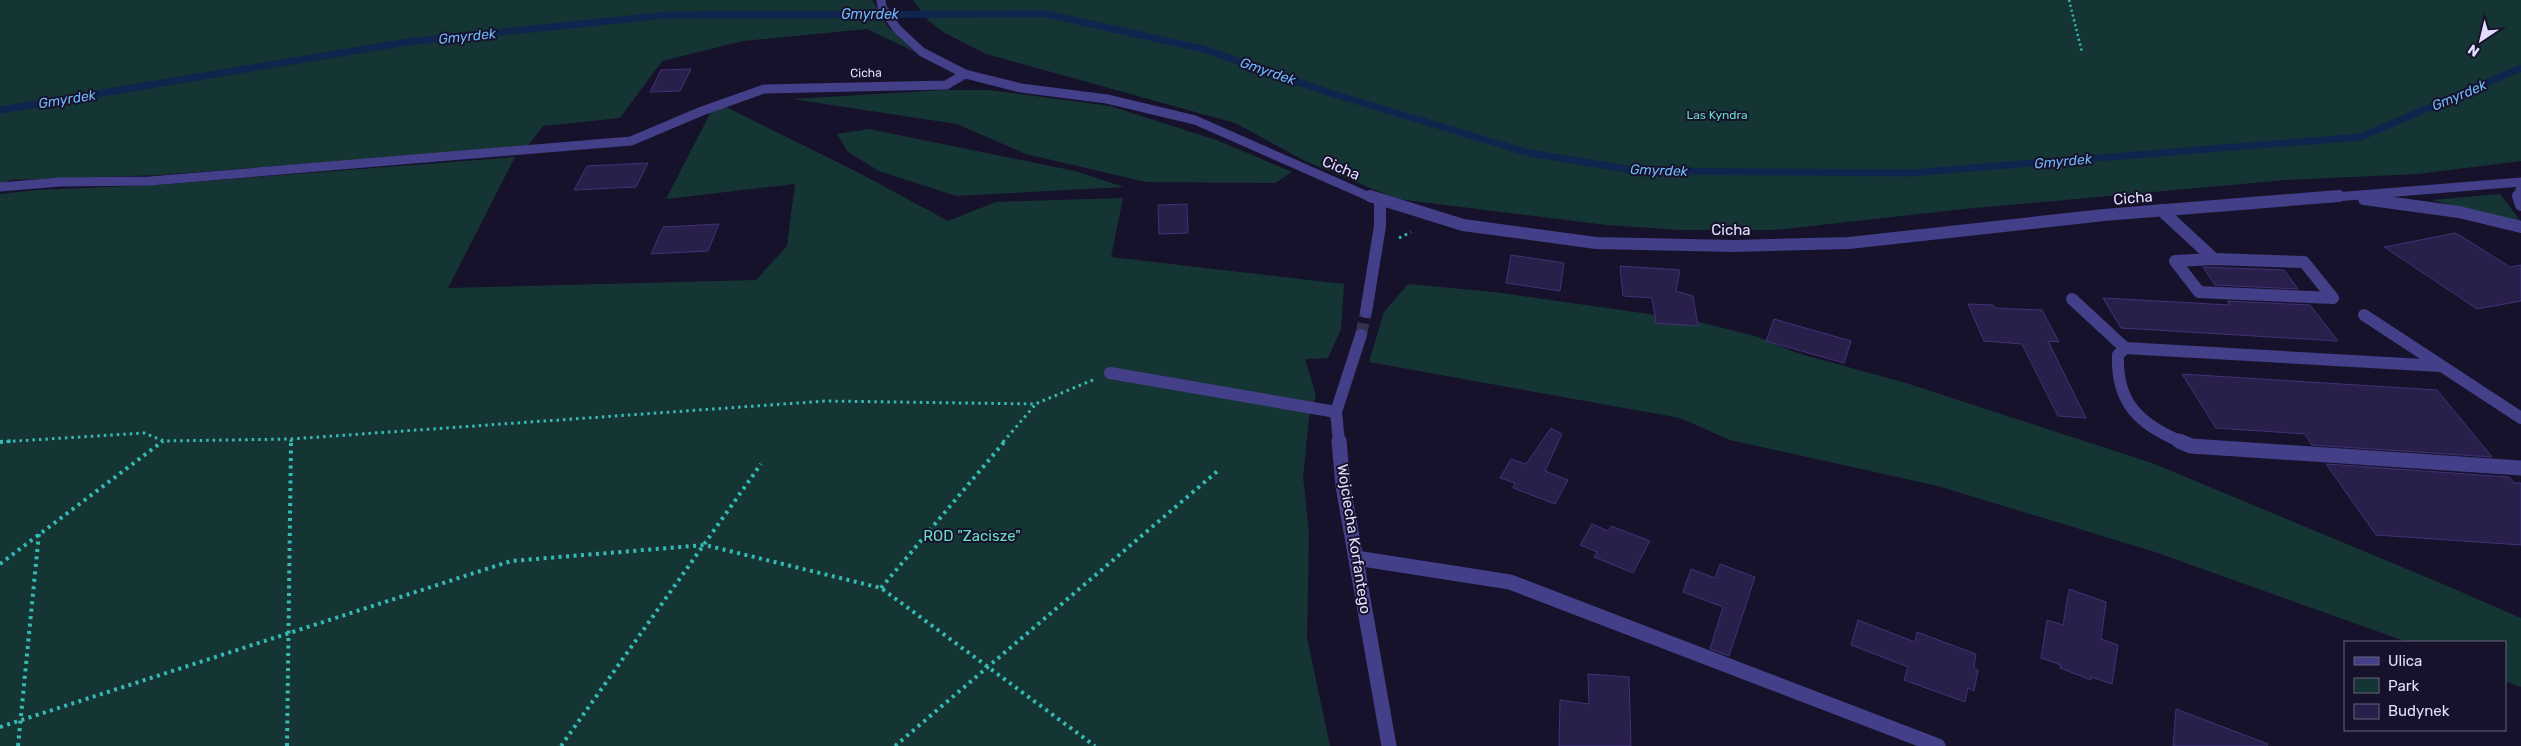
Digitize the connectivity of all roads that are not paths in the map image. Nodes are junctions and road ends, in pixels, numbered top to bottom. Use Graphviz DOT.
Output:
graph roads {
  1 [pos="882,4"];
  2 [pos="965,74"];
  3 [pos="2521,182"];
  4 [pos="2521,187"];
  5 [pos="0,188"];
  6 [pos="2336,195"];
  7 [pos="1380,201"];
  8 [pos="2521,205"];
  9 [pos="2161,210"];
  10 [pos="2521,227"];
  11 [pos="2214,259"];
  12 [pos="2072,299"];
  13 [pos="1366,312"];
  14 [pos="2364,314"];
  15 [pos="1361,335"];
  16 [pos="2125,348"];
  17 [pos="2441,366"];
  18 [pos="1110,373"];
  19 [pos="1336,412"];
  20 [pos="2521,418"];
  21 [pos="2521,468"];
  22 [pos="1356,558"];
  23 [pos="1389,746"];
  24 [pos="1938,746"];
  1 -- 2 [label="street, Cicha"];
  2 -- 5 [label="street, Cicha"];
  2 -- 7 [label="street, Cicha"];
  3 -- 6 [label="street, Cicha"];
  4 -- 8 [label="street"];
  6 -- 9 [label="street, Cicha"];
  6 -- 10 [label="street"];
  7 -- 9 [label="street, Cicha"];
  7 -- 13 [label="street"];
  9 -- 11 [label="street"];
  11 -- 11 [label="street"];
  12 -- 16 [label="street"];
  14 -- 17 [label="street"];
  15 -- 19 [label="street, Wojciecha Korfantego"];
  16 -- 17 [label="street"];
  16 -- 21 [label="street"];
  17 -- 20 [label="street"];
  18 -- 19 [label="street"];
  19 -- 22 [label="street, Wojciecha Korfantego"];
  22 -- 23 [label="street, Wojciecha Korfantego"];
  22 -- 24 [label="street"];
}
